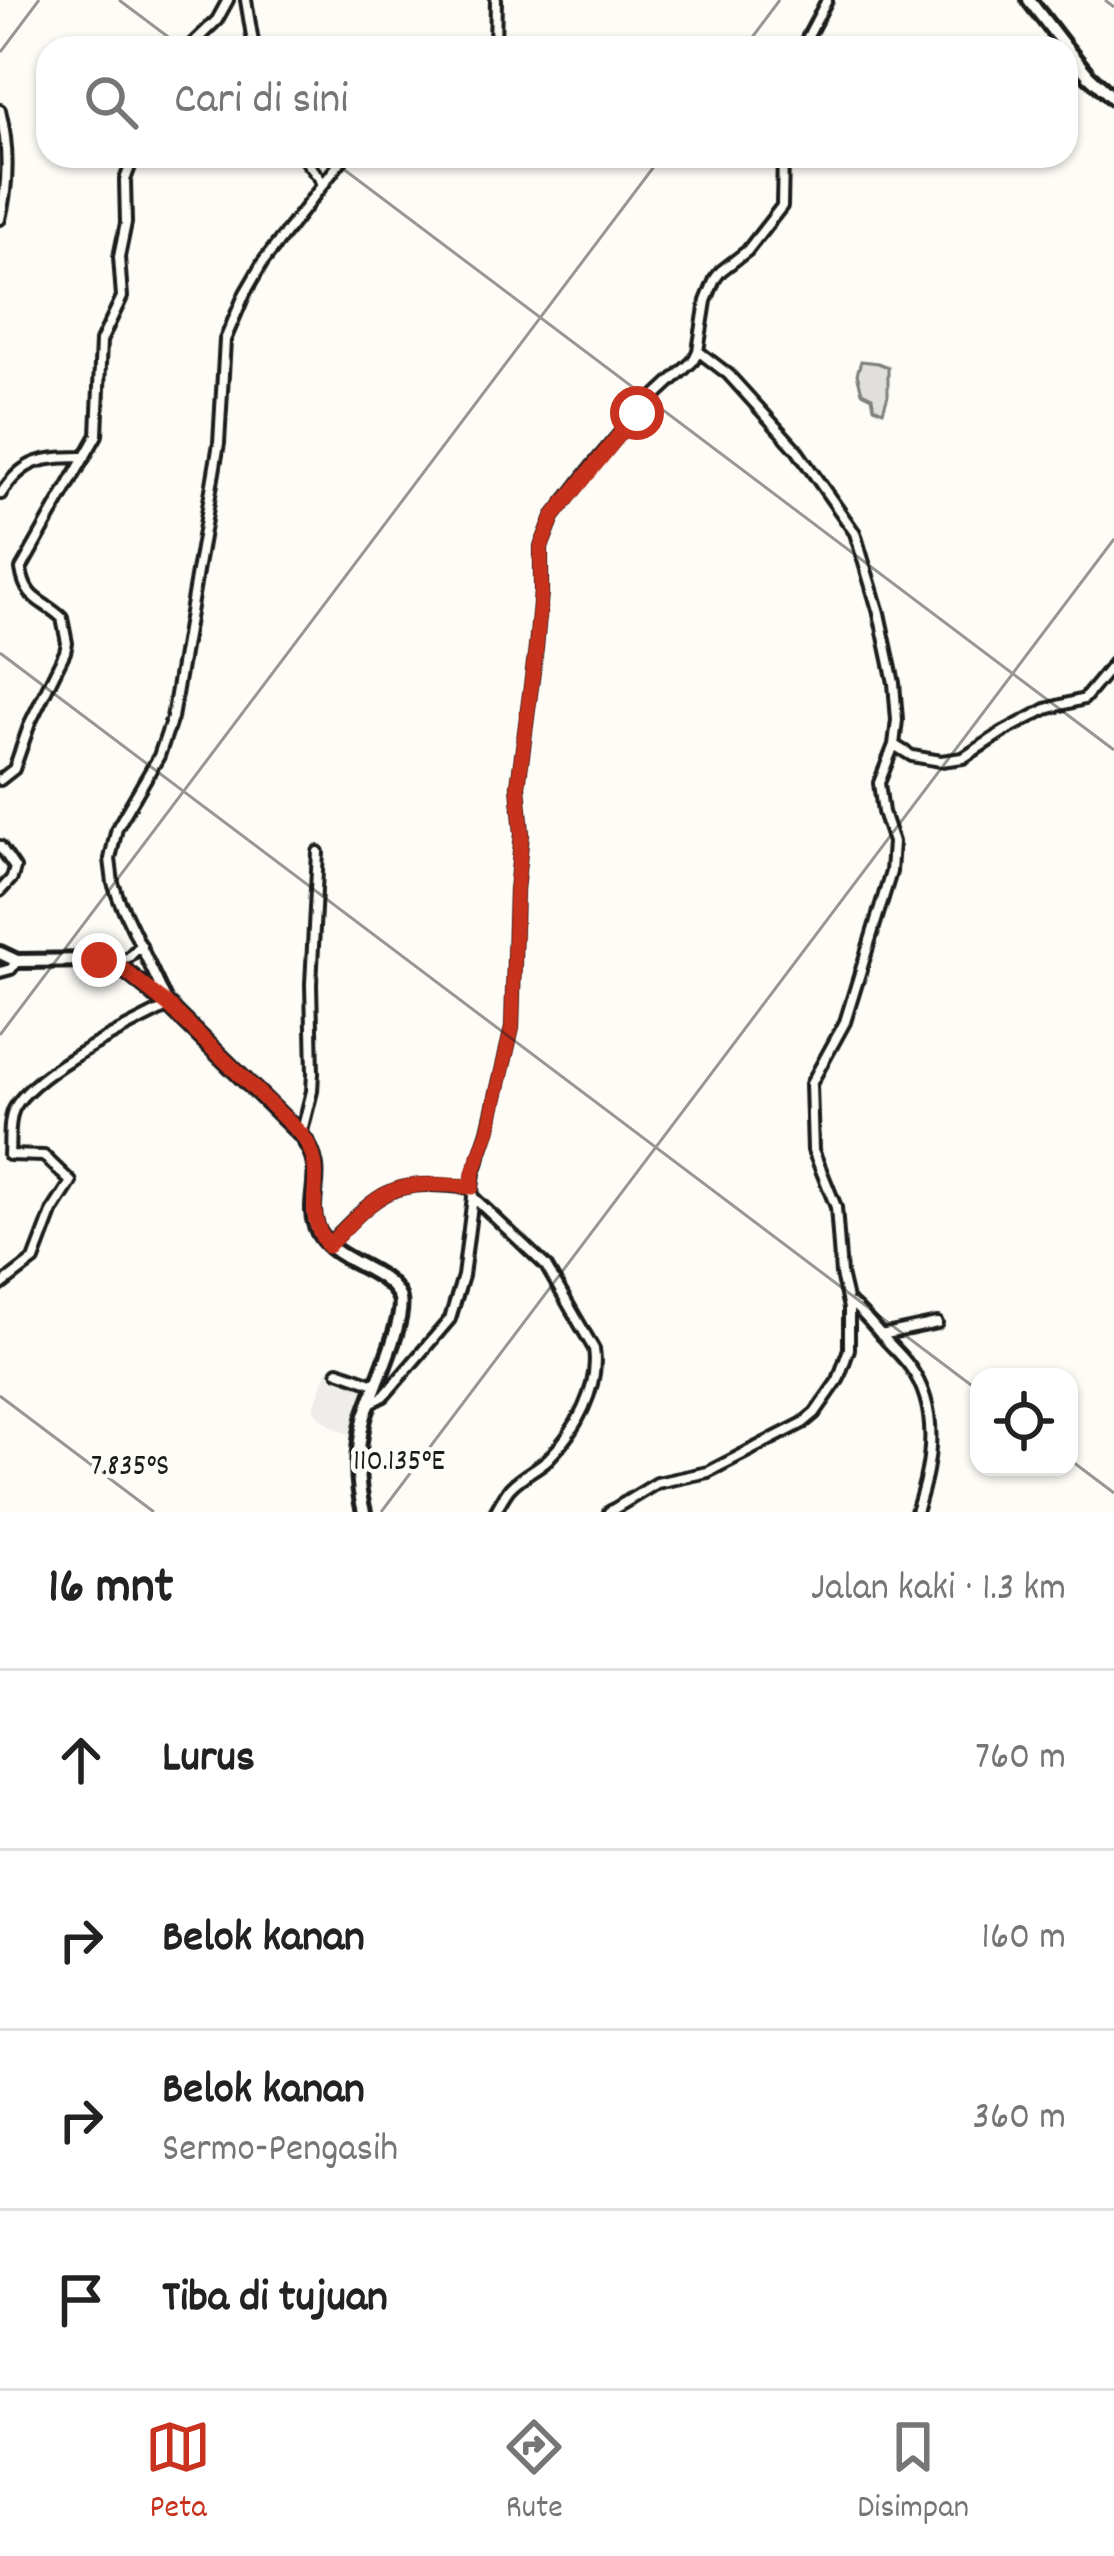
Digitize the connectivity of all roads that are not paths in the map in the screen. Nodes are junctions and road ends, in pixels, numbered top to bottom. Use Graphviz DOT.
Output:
graph roads {
  1 [pos="228,0"];
  2 [pos="246,0"];
  3 [pos="496,0"];
  4 [pos="827,0"];
  5 [pos="1029,0"];
  6 [pos="200,36"];
  7 [pos="252,36"];
  8 [pos="495,36"];
  9 [pos="808,36"];
  10 [pos="1057,36"];
  11 [pos="1078,63"];
  12 [pos="1114,99"];
  13 [pos="0,110"];
  14 [pos="129,168"];
  15 [pos="311,168"];
  16 [pos="336,168"];
  17 [pos="783,168"];
  18 [pos="324,184"];
  19 [pos="0,219"];
  20 [pos="698,350"];
  21 [pos="86,457"];
  22 [pos="1,494"];
  23 [pos="1114,663"];
  24 [pos="894,746"];
  25 [pos="0,780"];
  26 [pos="0,846"];
  27 [pos="317,852"];
  28 [pos="0,891"];
  29 [pos="141,945"];
  30 [pos="0,953"];
  31 [pos="17,961"];
  32 [pos="113,964"];
  33 [pos="0,972"];
  34 [pos="169,1006"];
  35 [pos="302,1135"];
  36 [pos="473,1192"];
  37 [pos="328,1246"];
  38 [pos="0,1286"];
  39 [pos="849,1308"];
  40 [pos="937,1323"];
  41 [pos="881,1335"];
  42 [pos="338,1371"];
  43 [pos="375,1384"];
  44 [pos="369,1403"];
  45 [pos="364,1512"];
  46 [pos="495,1512"];
  47 [pos="609,1512"];
  48 [pos="916,1512"];
  1 -- 6 [label="street"];
  2 -- 7 [label="street"];
  3 -- 8 [label="street"];
  4 -- 9 [label="street"];
  5 -- 10 [label="main road"];
  11 -- 12 [label="main road"];
  13 -- 19 [label="street"];
  14 -- 21 [label="street"];
  15 -- 18 [label="street"];
  16 -- 18 [label="street"];
  17 -- 20 [label="street"];
  18 -- 29 [label="street"];
  20 -- 24 [label="street"];
  20 -- 36 [label="street"];
  21 -- 22 [label="street"];
  21 -- 25 [label="street"];
  23 -- 24 [label="street"];
  24 -- 39 [label="street"];
  26 -- 28 [label="street"];
  27 -- 35 [label="street"];
  29 -- 32 [label="street"];
  29 -- 34 [label="street"];
  30 -- 31 [label="main road"];
  31 -- 32 [label="main road"];
  31 -- 33 [label="street"];
  32 -- 34 [label="main road"];
  34 -- 35 [label="main road"];
  34 -- 38 [label="street"];
  35 -- 37 [label="main road"];
  36 -- 37 [label="street"];
  36 -- 44 [label="street"];
  36 -- 46 [label="street"];
  37 -- 43 [label="main road"];
  39 -- 41 [label="street"];
  39 -- 47 [label="street"];
  40 -- 41 [label="street"];
  41 -- 48 [label="street"];
  42 -- 43 [label="street"];
  43 -- 44 [label="main road"];
  44 -- 45 [label="main road"];
}
